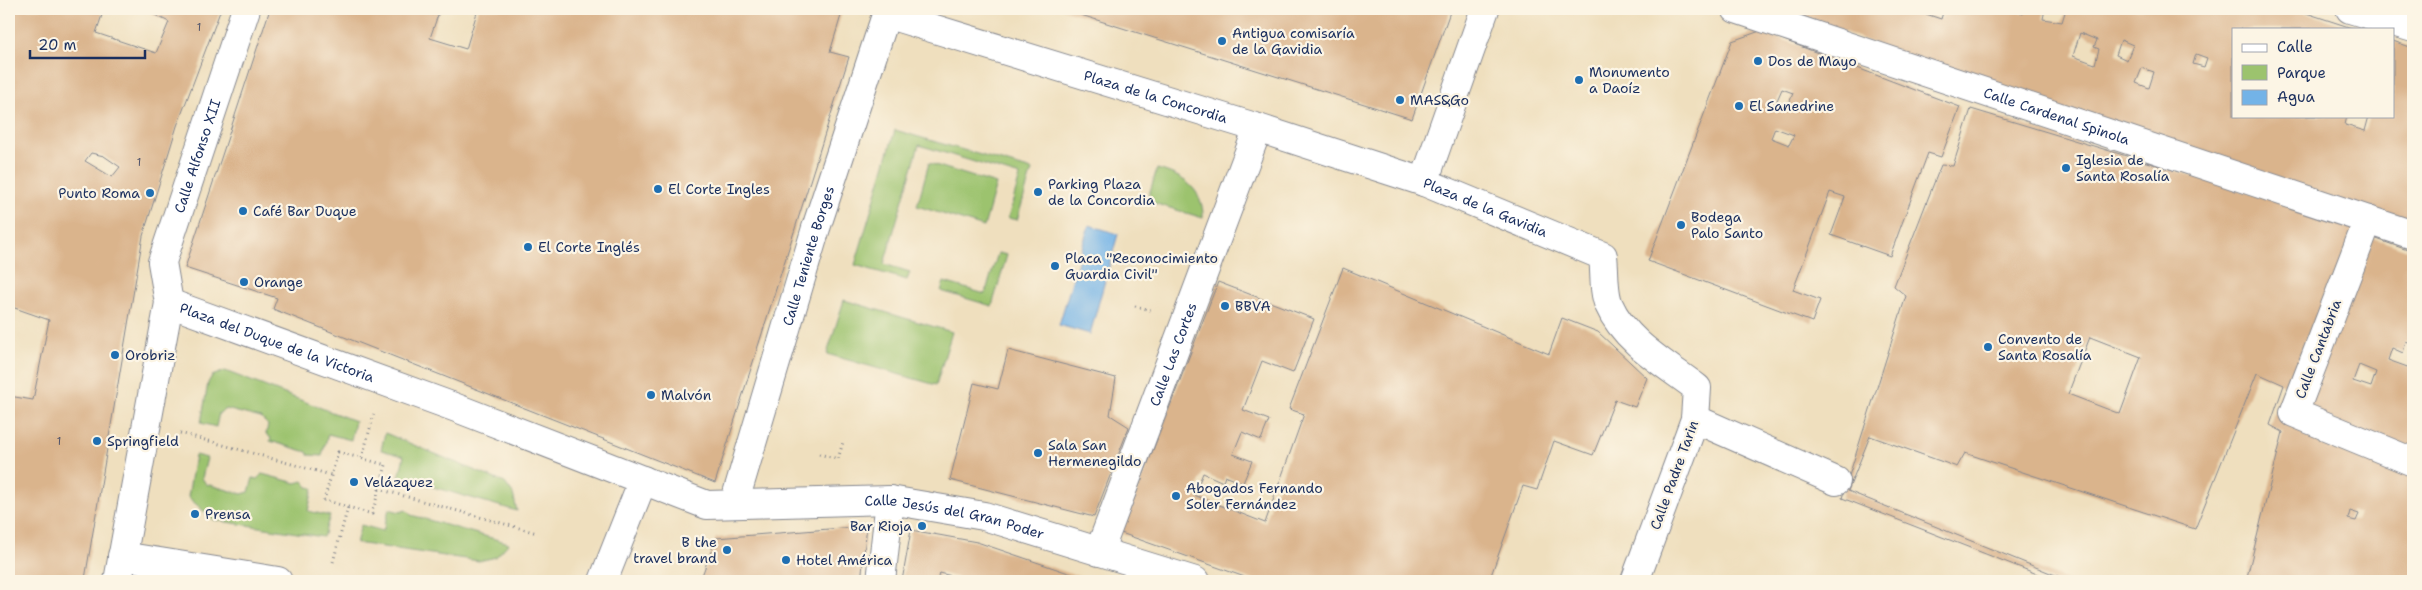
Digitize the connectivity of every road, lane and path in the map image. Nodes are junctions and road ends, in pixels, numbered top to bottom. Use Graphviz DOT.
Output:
graph roads {
  1 [pos="246,9"];
  2 [pos="1485,9"];
  3 [pos="2350,9"];
  4 [pos="887,11"];
  5 [pos="1750,11"];
  6 [pos="2413,28"];
  7 [pos="1258,128"];
  8 [pos="1424,182"];
  9 [pos="2368,220"];
  10 [pos="2413,235"];
  11 [pos="169,303"];
  12 [pos="1632,338"];
  13 [pos="374,412"];
  14 [pos="1695,419"];
  15 [pos="176,432"];
  16 [pos="842,442"];
  17 [pos="819,454"];
  18 [pos="362,458"];
  19 [pos="2413,462"];
  20 [pos="331,475"];
  21 [pos="643,480"];
  22 [pos="1836,481"];
  23 [pos="379,489"];
  24 [pos="890,500"];
  25 [pos="734,504"];
  26 [pos="348,507"];
  27 [pos="537,533"];
  28 [pos="1099,552"];
  29 [pos="332,562"];
  30 [pos="120,568"];
  31 [pos="278,581"];
  32 [pos="603,581"];
  33 [pos="881,581"];
  34 [pos="1196,581"];
  35 [pos="1635,581"];
  1 -- 11 [label="street, Calle Alfonso XII"];
  2 -- 8 [label="street, Plaza de la Gavidia"];
  3 -- 6 [label="street"];
  4 -- 7 [label="street, Plaza de la Concordia"];
  4 -- 25 [label="street, Calle Teniente Borges"];
  5 -- 9 [label="street, Calle Cardenal Spinola"];
  7 -- 8 [label="street, Plaza de la Concordia"];
  7 -- 28 [label="street, Calle Las Cortes"];
  8 -- 12 [label="street, Plaza de la Gavidia"];
  9 -- 10 [label="street, Calle Cardenal Spinola"];
  9 -- 19 [label="street, Calle Cantabria"];
  11 -- 21 [label="street, Plaza del Duque de la Victoria"];
  11 -- 30 [label="street, Plaza del Duque de la Victoria"];
  12 -- 14 [label="street, Calle Padre Tarin"];
  13 -- 18 [label="path"];
  14 -- 22 [label="street"];
  14 -- 35 [label="street, Calle Padre Tarin"];
  15 -- 20 [label="path"];
  16 -- 17 [label="path"];
  18 -- 20 [label="path"];
  18 -- 23 [label="path"];
  20 -- 26 [label="path"];
  21 -- 25 [label="street, Calle Jesús del Gran Poder"];
  21 -- 32 [label="street"];
  23 -- 26 [label="path"];
  23 -- 27 [label="path"];
  24 -- 25 [label="street, Calle Jesús del Gran Poder"];
  24 -- 28 [label="street, Calle Jesús del Gran Poder"];
  24 -- 33 [label="street"];
  26 -- 29 [label="path"];
  28 -- 34 [label="street, Calle Jesús del Gran Poder"];
  30 -- 31 [label="street, Plaza del Duque de la Victoria"];
}
